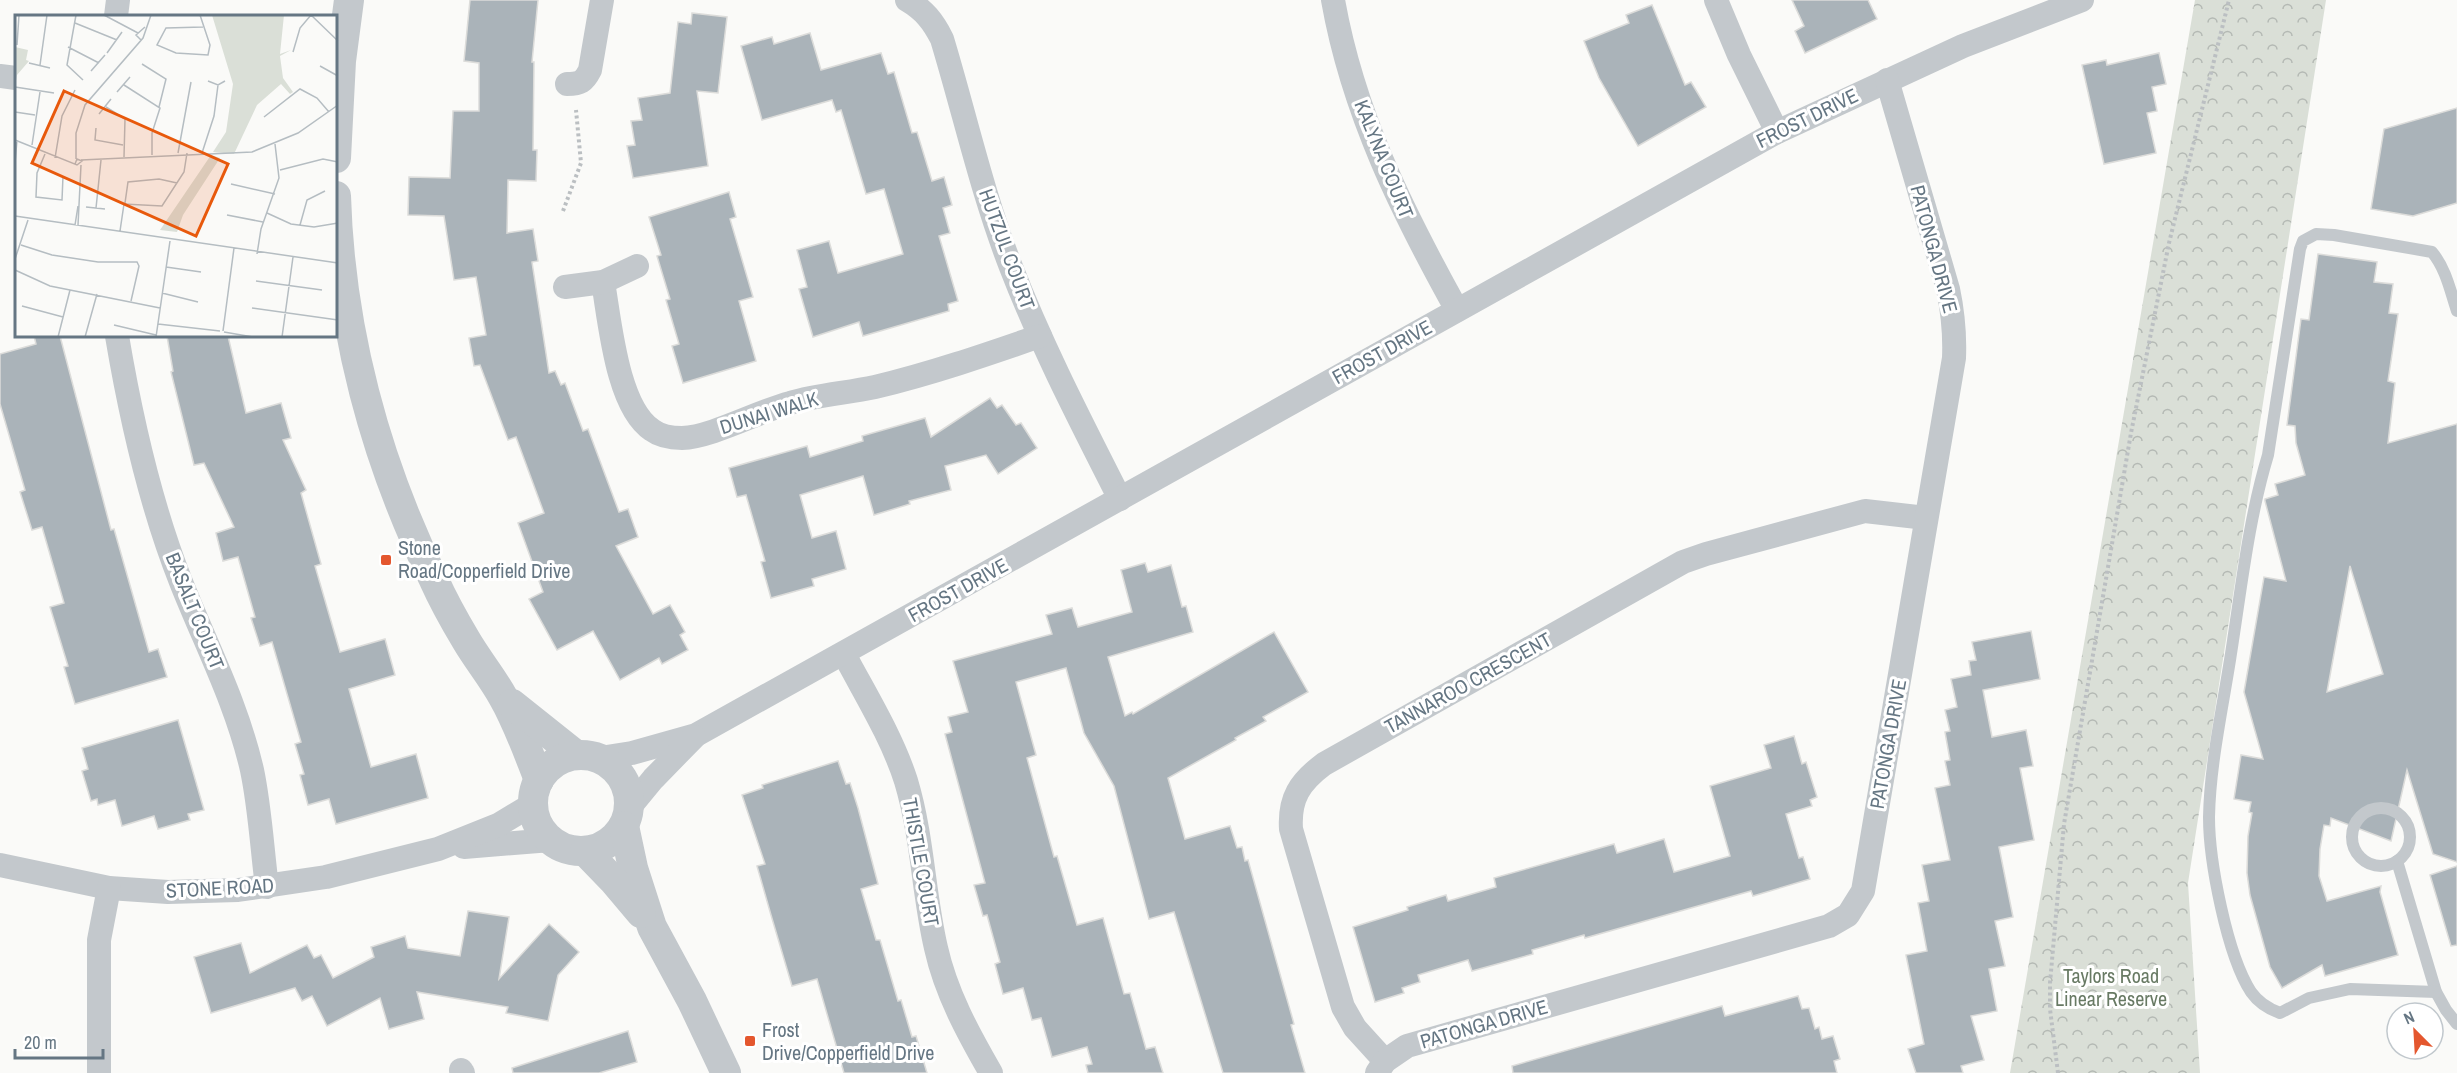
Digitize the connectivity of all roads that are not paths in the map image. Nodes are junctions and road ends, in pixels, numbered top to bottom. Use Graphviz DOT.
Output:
graph roads {
  1 [pos="118,0"];
  2 [pos="349,0"];
  3 [pos="602,0"];
  4 [pos="907,0"];
  5 [pos="1332,0"];
  6 [pos="1716,0"];
  7 [pos="2079,1"];
  8 [pos="116,15"];
  9 [pos="0,76"];
  10 [pos="15,78"];
  11 [pos="1887,80"];
  12 [pos="570,84"];
  13 [pos="338,119"];
  14 [pos="1777,132"];
  15 [pos="338,252"];
  16 [pos="637,266"];
  17 [pos="603,282"];
  18 [pos="565,287"];
  19 [pos="1457,310"];
  20 [pos="2457,310"];
  21 [pos="1040,336"];
  22 [pos="117,338"];
  23 [pos="1120,499"];
  24 [pos="1926,518"];
  25 [pos="843,654"];
  26 [pos="502,696"];
  27 [pos="696,735"];
  28 [pos="588,756"];
  29 [pos="536,792"];
  30 [pos="627,817"];
  31 [pos="551,840"];
  32 [pos="438,849"];
  33 [pos="585,851"];
  34 [pos="2397,861"];
  35 [pos="0,865"];
  36 [pos="267,887"];
  37 [pos="109,888"];
  38 [pos="652,927"];
  39 [pos="2436,992"];
  40 [pos="2457,1024"];
  41 [pos="1381,1067"];
  42 [pos="99,1073"];
  43 [pos="726,1073"];
  44 [pos="991,1073"];
  1 -- 8 [label="street"];
  2 -- 13 [label="street"];
  3 -- 12 [label="street"];
  4 -- 21 [label="street, HUTZUL COURT"];
  5 -- 19 [label="street, KALYNA COURT"];
  6 -- 14 [label="street"];
  7 -- 11 [label="street, FROST DRIVE"];
  9 -- 10 [label="street"];
  11 -- 14 [label="street, FROST DRIVE"];
  11 -- 24 [label="street, PATONGA DRIVE"];
  14 -- 19 [label="street, FROST DRIVE"];
  15 -- 26 [label="street"];
  16 -- 17 [label="street"];
  17 -- 18 [label="street"];
  17 -- 21 [label="street, DUNAI WALK"];
  19 -- 23 [label="street, FROST DRIVE"];
  20 -- 39 [label="lane"];
  21 -- 23 [label="street, HUTZUL COURT"];
  22 -- 36 [label="street, BASALT COURT"];
  23 -- 25 [label="street, FROST DRIVE"];
  24 -- 41 [label="street, PATONGA DRIVE"];
  24 -- 41 [label="street, TANNAROO CRESCENT"];
  25 -- 27 [label="street, FROST DRIVE"];
  25 -- 44 [label="street, THISTLE COURT"];
  26 -- 28 [label="street"];
  26 -- 29 [label="street"];
  27 -- 28 [label="street, FROST DRIVE"];
  27 -- 30 [label="street, FROST DRIVE"];
  28 -- 29 [label="street"];
  28 -- 30 [label="street"];
  29 -- 31 [label="street"];
  29 -- 32 [label="street, STONE ROAD"];
  30 -- 33 [label="street"];
  30 -- 38 [label="street"];
  31 -- 32 [label="street, STONE ROAD"];
  31 -- 33 [label="street"];
  32 -- 36 [label="street, STONE ROAD"];
  33 -- 38 [label="street"];
  34 -- 34 [label="lane"];
  34 -- 39 [label="lane"];
  35 -- 37 [label="street, STONE ROAD"];
  36 -- 37 [label="street, STONE ROAD"];
  37 -- 42 [label="street"];
  38 -- 43 [label="street"];
  39 -- 40 [label="lane"];
}
